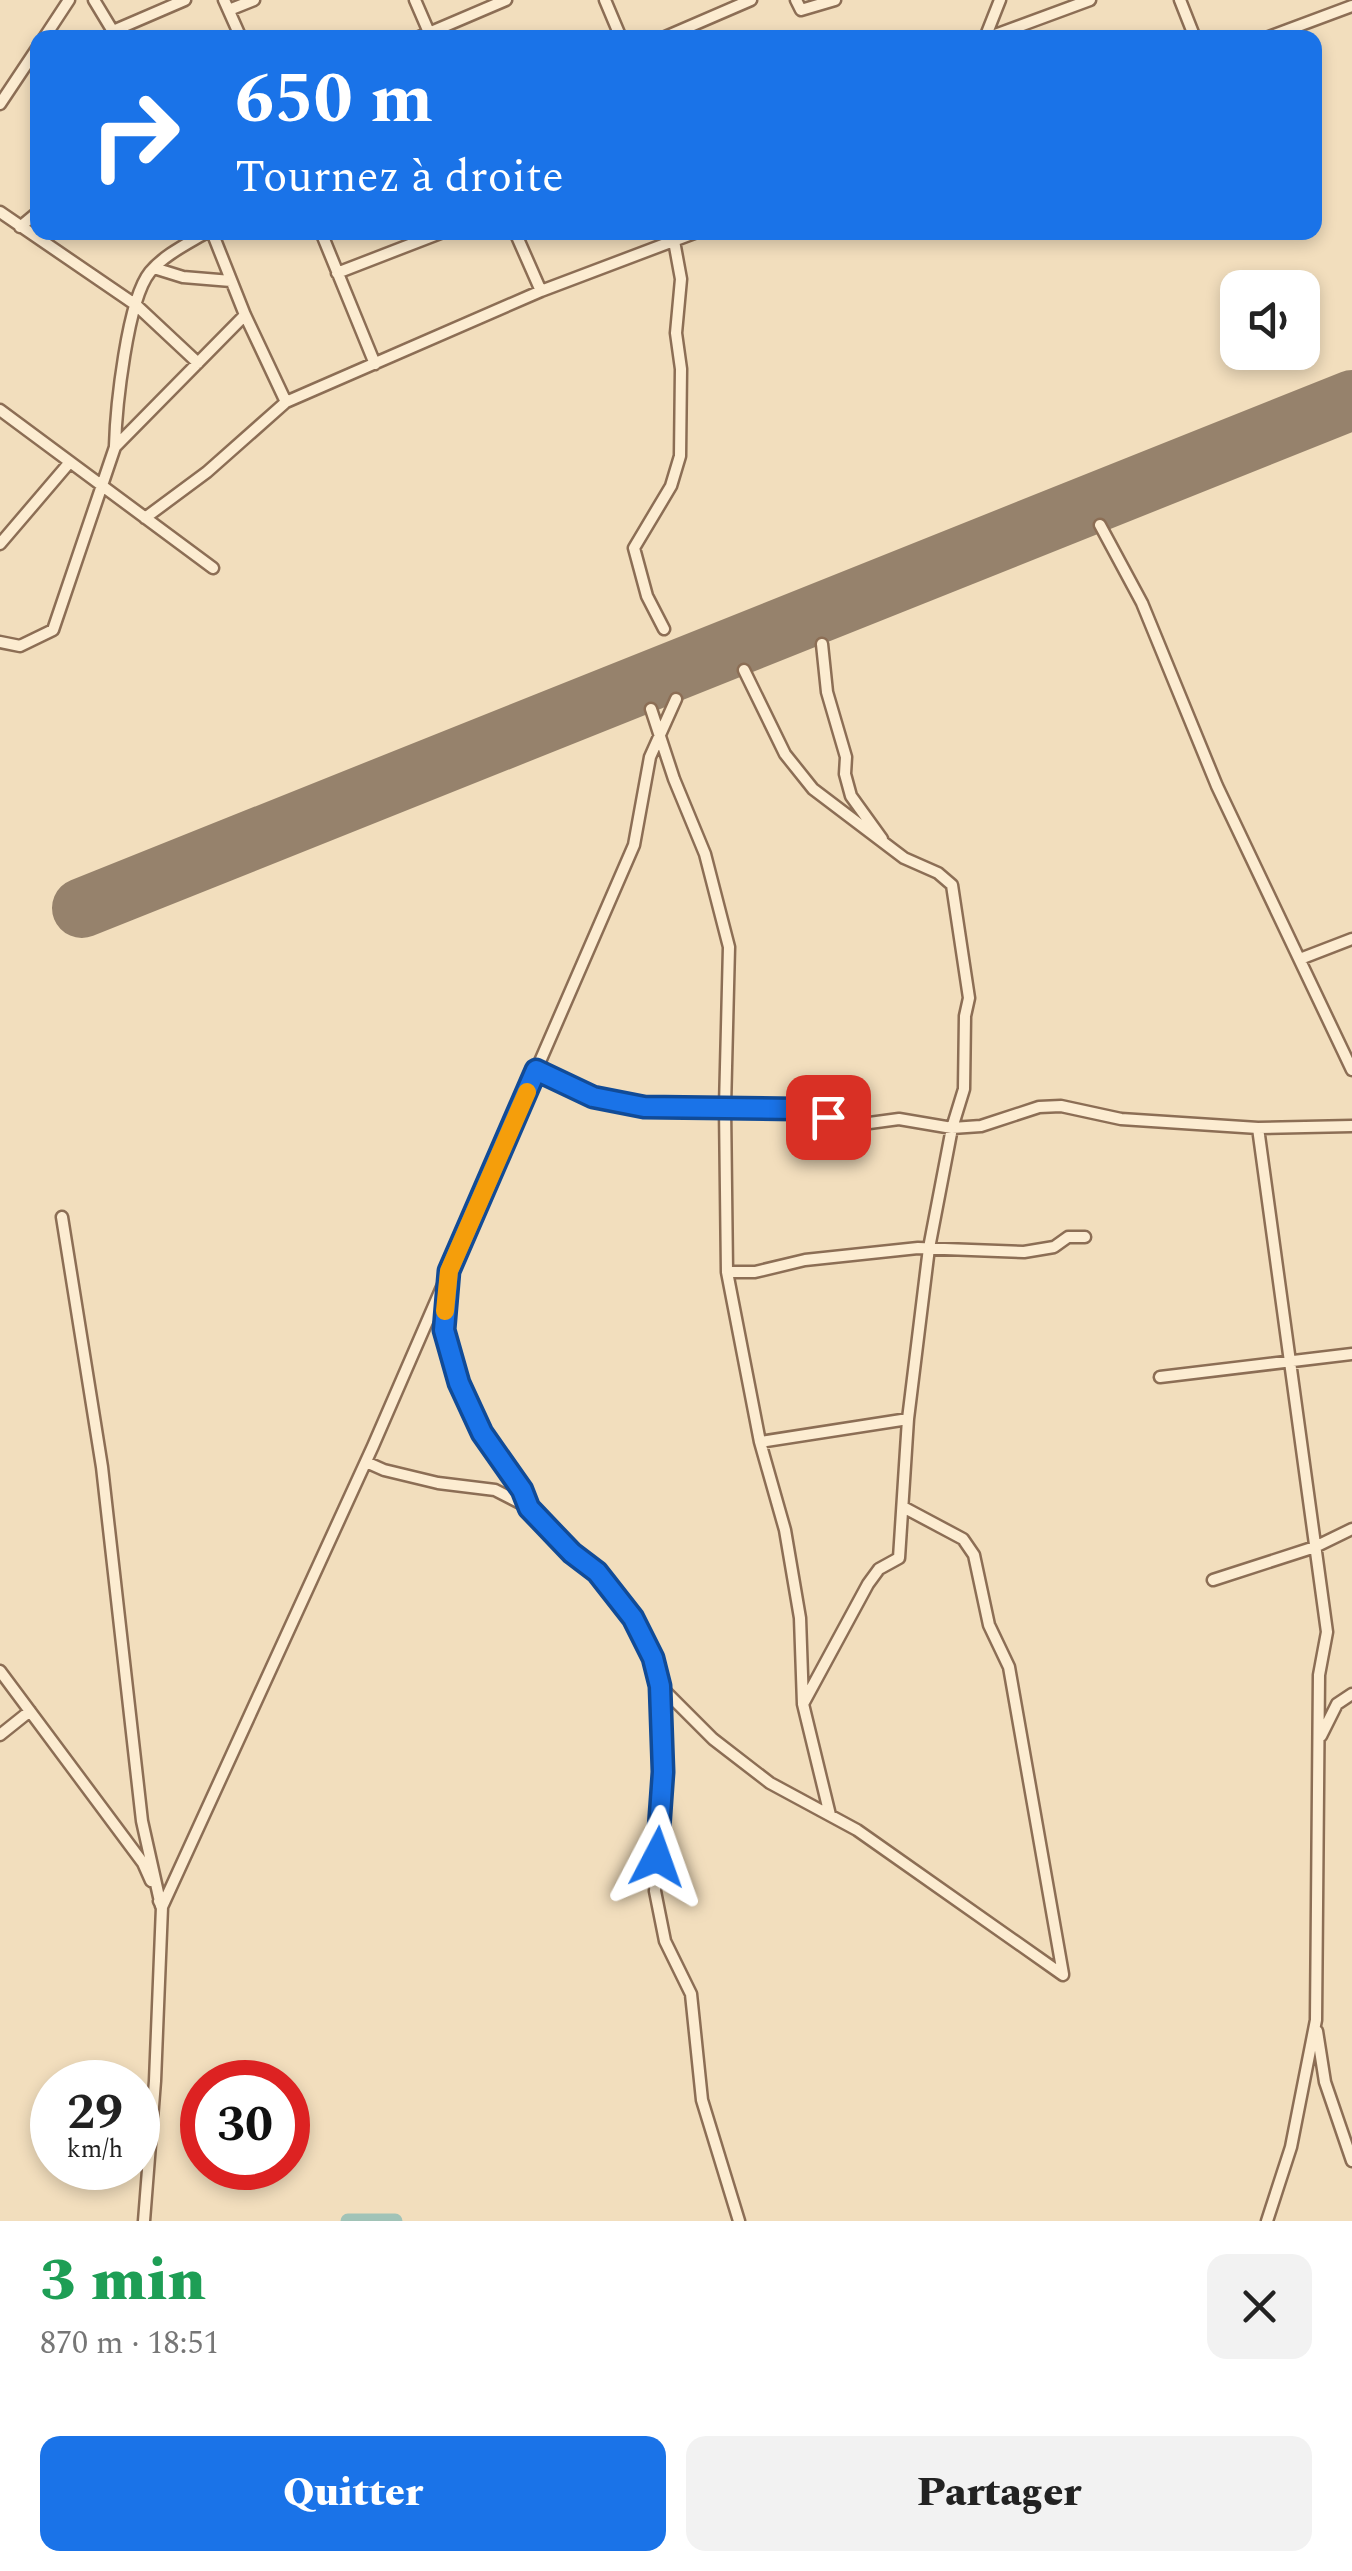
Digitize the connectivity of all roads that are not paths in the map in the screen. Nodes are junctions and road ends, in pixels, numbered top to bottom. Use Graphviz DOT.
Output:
graph roads {
  1 [pos="69,0"];
  2 [pos="94,0"];
  3 [pos="184,0"];
  4 [pos="254,0"];
  5 [pos="415,0"];
  6 [pos="506,0"];
  7 [pos="605,0"];
  8 [pos="751,0"];
  9 [pos="796,0"];
  10 [pos="835,0"];
  11 [pos="1000,0"];
  12 [pos="1090,0"];
  13 [pos="1180,0"];
  14 [pos="227,5"];
  15 [pos="1352,6"];
  16 [pos="49,30"];
  17 [pos="113,30"];
  18 [pos="123,30"];
  19 [pos="238,30"];
  20 [pos="424,30"];
  21 [pos="439,30"];
  22 [pos="618,30"];
  23 [pos="682,30"];
  24 [pos="989,30"];
  25 [pos="1008,30"];
  26 [pos="1192,30"];
  27 [pos="1288,30"];
  28 [pos="30,59"];
  29 [pos="0,104"];
  30 [pos="0,212"];
  31 [pos="30,219"];
  32 [pos="20,227"];
  33 [pos="30,234"];
  34 [pos="39,240"];
  35 [pos="198,240"];
  36 [pos="213,240"];
  37 [pos="324,240"];
  38 [pos="422,240"];
  39 [pos="518,240"];
  40 [pos="674,241"];
  41 [pos="154,268"];
  42 [pos="337,273"];
  43 [pos="231,281"];
  44 [pos="540,291"];
  45 [pos="136,306"];
  46 [pos="245,315"];
  47 [pos="198,363"];
  48 [pos="376,364"];
  49 [pos="286,402"];
  50 [pos="0,410"];
  51 [pos="115,447"];
  52 [pos="70,462"];
  53 [pos="102,486"];
  54 [pos="145,518"];
  55 [pos="1100,525"];
  56 [pos="0,544"];
  57 [pos="213,568"];
  58 [pos="664,629"];
  59 [pos="0,642"];
  60 [pos="822,644"];
  61 [pos="744,670"];
  62 [pos="676,699"];
  63 [pos="652,709"];
  64 [pos="661,732"];
  65 [pos="884,844"];
  66 [pos="1352,939"];
  67 [pos="1300,959"];
  68 [pos="536,1070"];
  69 [pos="1352,1070"];
  70 [pos="725,1107"];
  71 [pos="1352,1126"];
  72 [pos="952,1128"];
  73 [pos="1258,1128"];
  74 [pos="62,1217"];
  75 [pos="1085,1237"];
  76 [pos="929,1248"];
  77 [pos="449,1271"];
  78 [pos="727,1272"];
  79 [pos="1352,1354"];
  80 [pos="1290,1364"];
  81 [pos="1160,1377"];
  82 [pos="908,1419"];
  83 [pos="760,1442"];
  84 [pos="366,1462"];
  85 [pos="902,1507"];
  86 [pos="529,1508"];
  87 [pos="1352,1530"];
  88 [pos="1315,1547"];
  89 [pos="1213,1580"];
  90 [pos="0,1671"];
  91 [pos="660,1686"];
  92 [pos="1352,1694"];
  93 [pos="803,1704"];
  94 [pos="30,1711"];
  95 [pos="0,1735"];
  96 [pos="1318,1742"];
  97 [pos="830,1815"];
  98 [pos="162,1907"];
  99 [pos="1316,2020"];
  100 [pos="1352,2161"];
  101 [pos="144,2221"];
  102 [pos="740,2221"];
  103 [pos="1266,2221"];
  1 -- 16 [label="street"];
  2 -- 17 [label="street"];
  3 -- 18 [label="street"];
  4 -- 14 [label="street"];
  5 -- 20 [label="street"];
  6 -- 21 [label="street"];
  7 -- 22 [label="street"];
  8 -- 23 [label="street"];
  9 -- 10 [label="street"];
  11 -- 24 [label="street"];
  12 -- 25 [label="street"];
  13 -- 26 [label="street"];
  14 -- 19 [label="street"];
  15 -- 27 [label="street"];
  28 -- 29 [label="street"];
  30 -- 32 [label="street"];
  31 -- 32 [label="street"];
  32 -- 33 [label="street"];
  34 -- 45 [label="street"];
  35 -- 41 [label="street"];
  36 -- 43 [label="street"];
  37 -- 42 [label="street"];
  38 -- 42 [label="street"];
  39 -- 44 [label="street"];
  40 -- 44 [label="street"];
  40 -- 58 [label="street"];
  41 -- 43 [label="street"];
  41 -- 45 [label="street"];
  42 -- 48 [label="street"];
  43 -- 46 [label="street"];
  44 -- 48 [label="street"];
  45 -- 47 [label="street"];
  45 -- 51 [label="street"];
  46 -- 47 [label="street"];
  46 -- 49 [label="street"];
  47 -- 51 [label="street"];
  48 -- 49 [label="street"];
  49 -- 54 [label="street"];
  50 -- 52 [label="street"];
  51 -- 53 [label="street"];
  52 -- 53 [label="street"];
  52 -- 56 [label="street"];
  53 -- 54 [label="street"];
  53 -- 59 [label="street"];
  54 -- 57 [label="street"];
  55 -- 67 [label="street"];
  60 -- 65 [label="street"];
  61 -- 65 [label="street"];
  62 -- 64 [label="street"];
  63 -- 64 [label="street"];
  64 -- 68 [label="street"];
  64 -- 70 [label="street"];
  65 -- 72 [label="street"];
  66 -- 67 [label="street"];
  67 -- 69 [label="street"];
  68 -- 70 [label="street"];
  68 -- 77 [label="street"];
  70 -- 72 [label="street"];
  70 -- 78 [label="street"];
  71 -- 73 [label="street"];
  72 -- 73 [label="street"];
  72 -- 76 [label="street"];
  73 -- 80 [label="street"];
  74 -- 98 [label="street"];
  75 -- 76 [label="street"];
  76 -- 78 [label="street"];
  76 -- 82 [label="street"];
  77 -- 84 [label="street"];
  77 -- 86 [label="street"];
  78 -- 83 [label="street"];
  79 -- 80 [label="street"];
  80 -- 81 [label="street"];
  80 -- 88 [label="street"];
  82 -- 83 [label="street"];
  82 -- 85 [label="street"];
  83 -- 93 [label="street"];
  84 -- 86 [label="street"];
  84 -- 98 [label="street"];
  85 -- 93 [label="street"];
  85 -- 97 [label="street"];
  86 -- 91 [label="street"];
  87 -- 88 [label="street"];
  88 -- 89 [label="street"];
  88 -- 96 [label="street"];
  90 -- 94 [label="street"];
  91 -- 97 [label="street"];
  91 -- 102 [label="street"];
  92 -- 96 [label="street"];
  93 -- 97 [label="street"];
  94 -- 95 [label="street"];
  94 -- 98 [label="street"];
  96 -- 99 [label="street"];
  98 -- 101 [label="street"];
  99 -- 100 [label="street"];
  99 -- 103 [label="street"];
}
